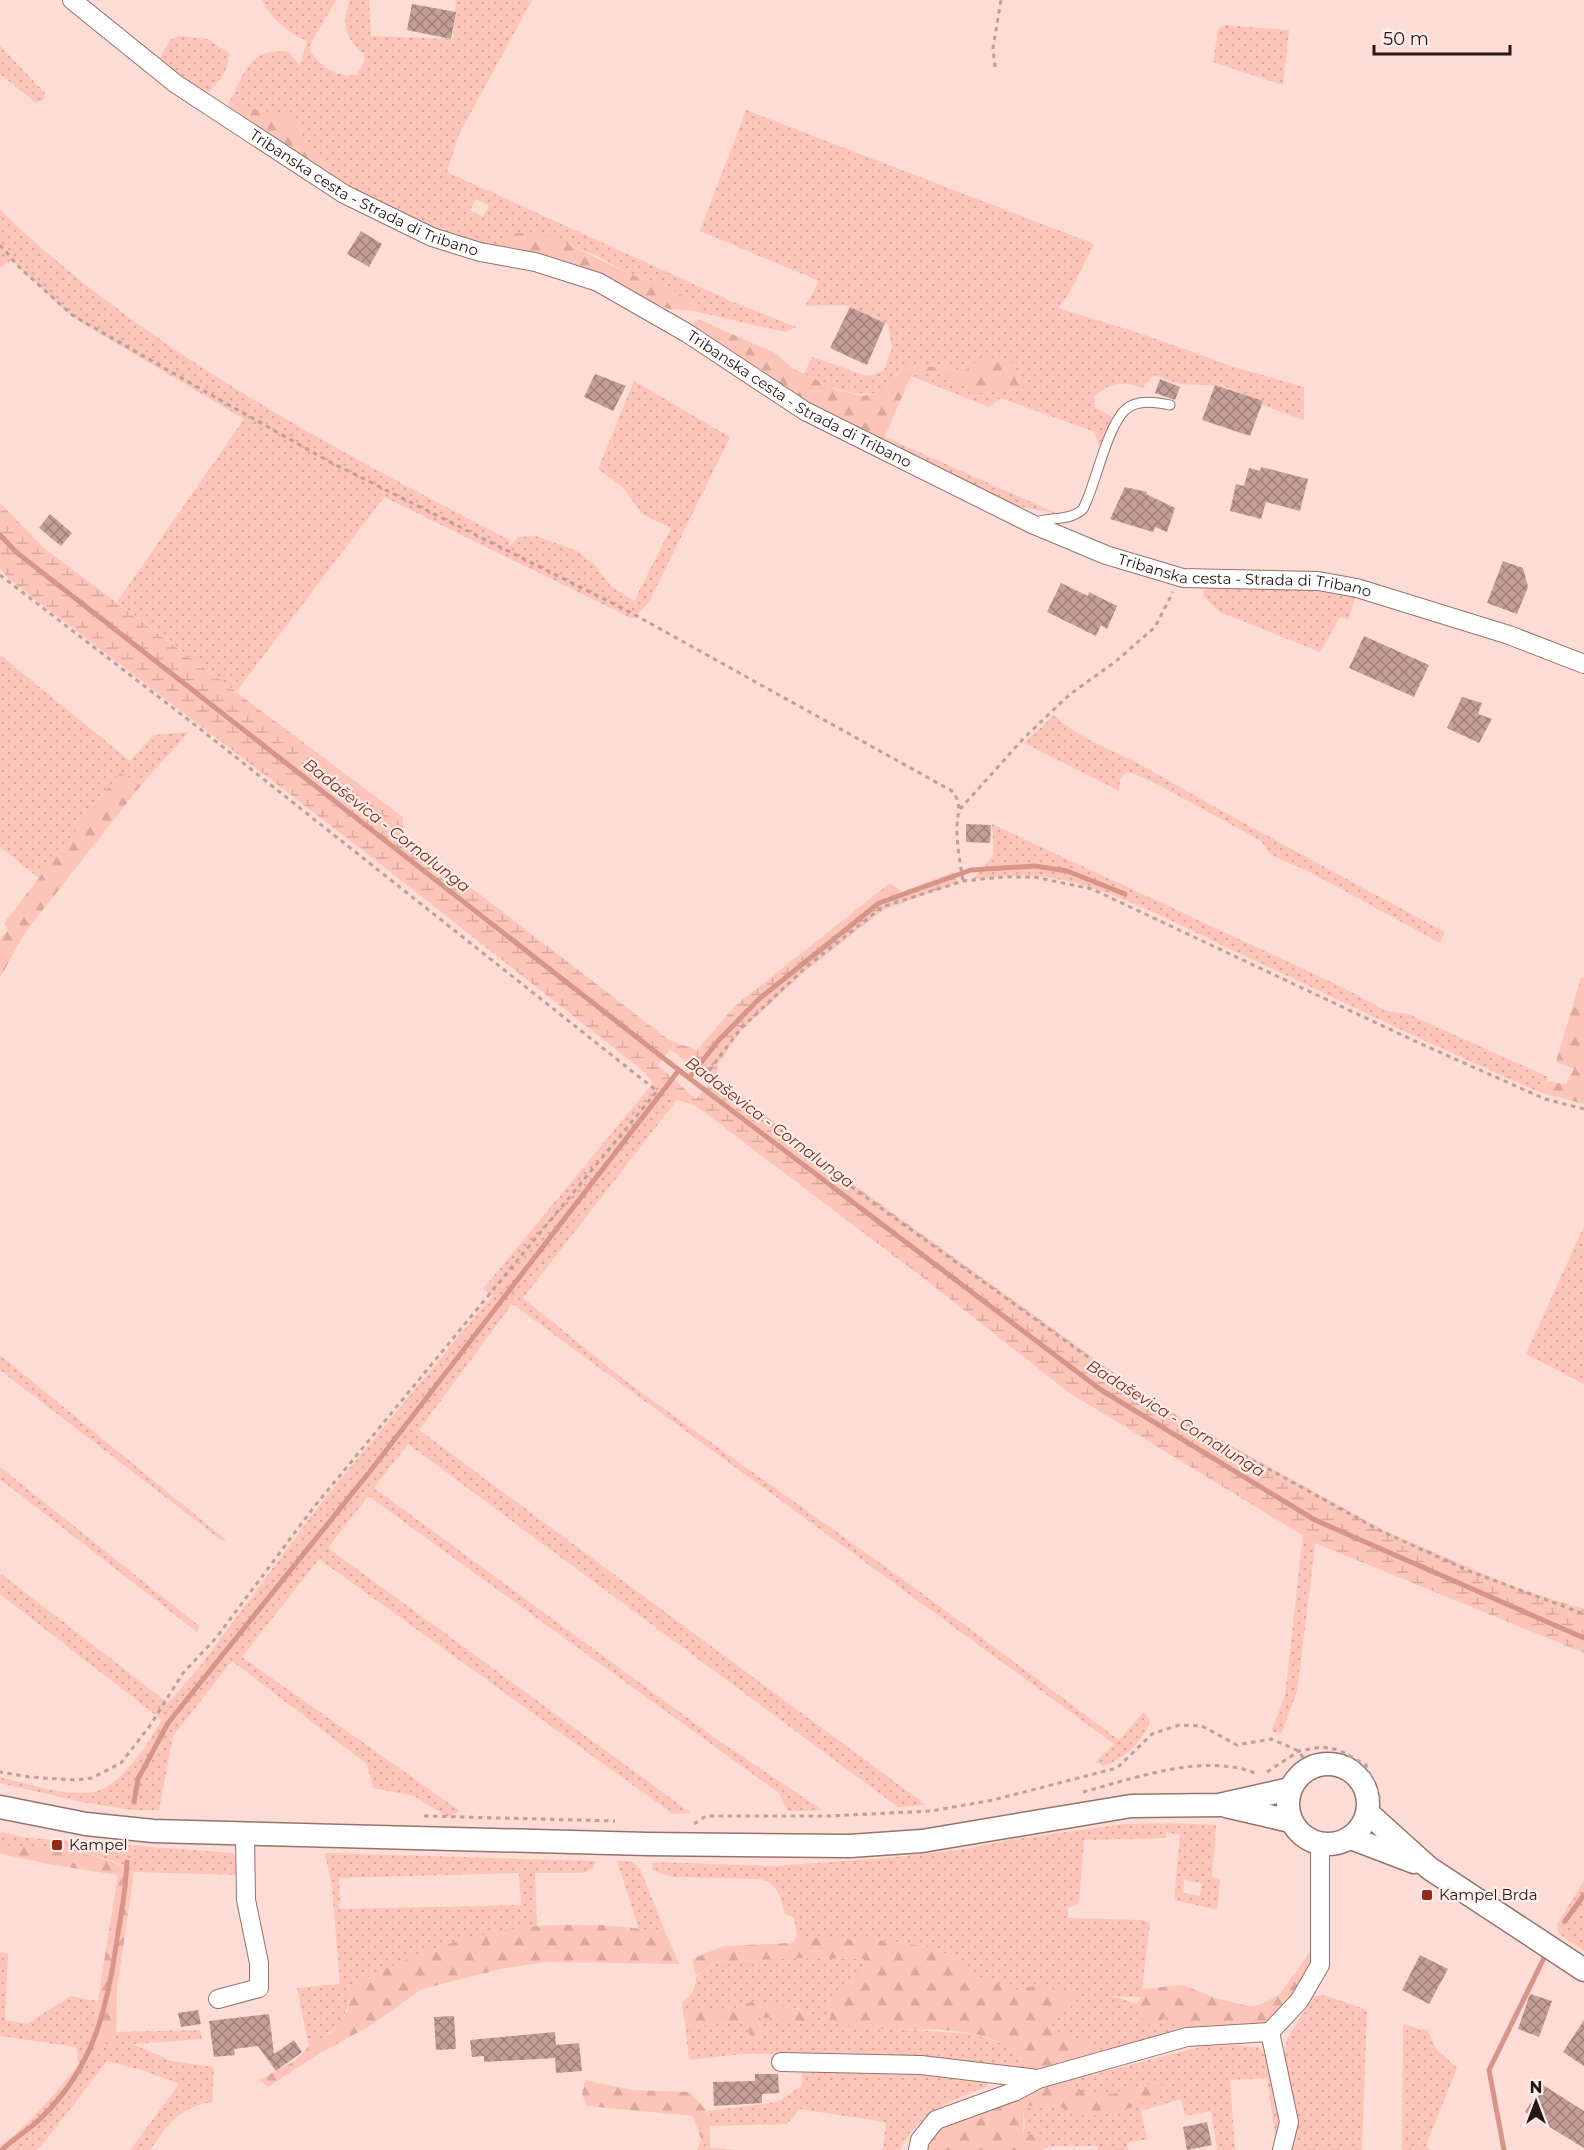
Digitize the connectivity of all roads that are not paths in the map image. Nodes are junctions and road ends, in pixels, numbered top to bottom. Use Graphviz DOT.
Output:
graph roads {
  1 [pos="72,0"];
  2 [pos="1170,405"];
  3 [pos="1032,524"];
  4 [pos="1584,664"];
  5 [pos="1290,1789"];
  6 [pos="1219,1805"];
  7 [pos="1374,1806"];
  8 [pos="0,1807"];
  9 [pos="1290,1821"];
  10 [pos="245,1834"];
  11 [pos="1351,1838"];
  12 [pos="1320,1844"];
  13 [pos="1430,1868"];
  14 [pos="1584,1970"];
  15 [pos="218,1999"];
  16 [pos="1270,2032"];
  17 [pos="781,2062"];
  18 [pos="1038,2079"];
  19 [pos="918,2150"];
  20 [pos="1282,2150"];
  1 -- 3 [label="street, Tribanska cesta - Strada di Tribano"];
  2 -- 3 [label="lane"];
  3 -- 4 [label="street, Tribanska cesta - Strada di Tribano"];
  5 -- 6 [label="street"];
  5 -- 7 [label="street"];
  5 -- 9 [label="street"];
  6 -- 9 [label="street"];
  6 -- 10 [label="street"];
  7 -- 11 [label="street"];
  7 -- 13 [label="street"];
  8 -- 10 [label="street"];
  9 -- 12 [label="street"];
  10 -- 15 [label="street"];
  11 -- 12 [label="street"];
  11 -- 13 [label="street"];
  12 -- 16 [label="street"];
  13 -- 14 [label="street"];
  16 -- 18 [label="street"];
  16 -- 20 [label="street"];
  17 -- 18 [label="street"];
  18 -- 19 [label="street"];
}
